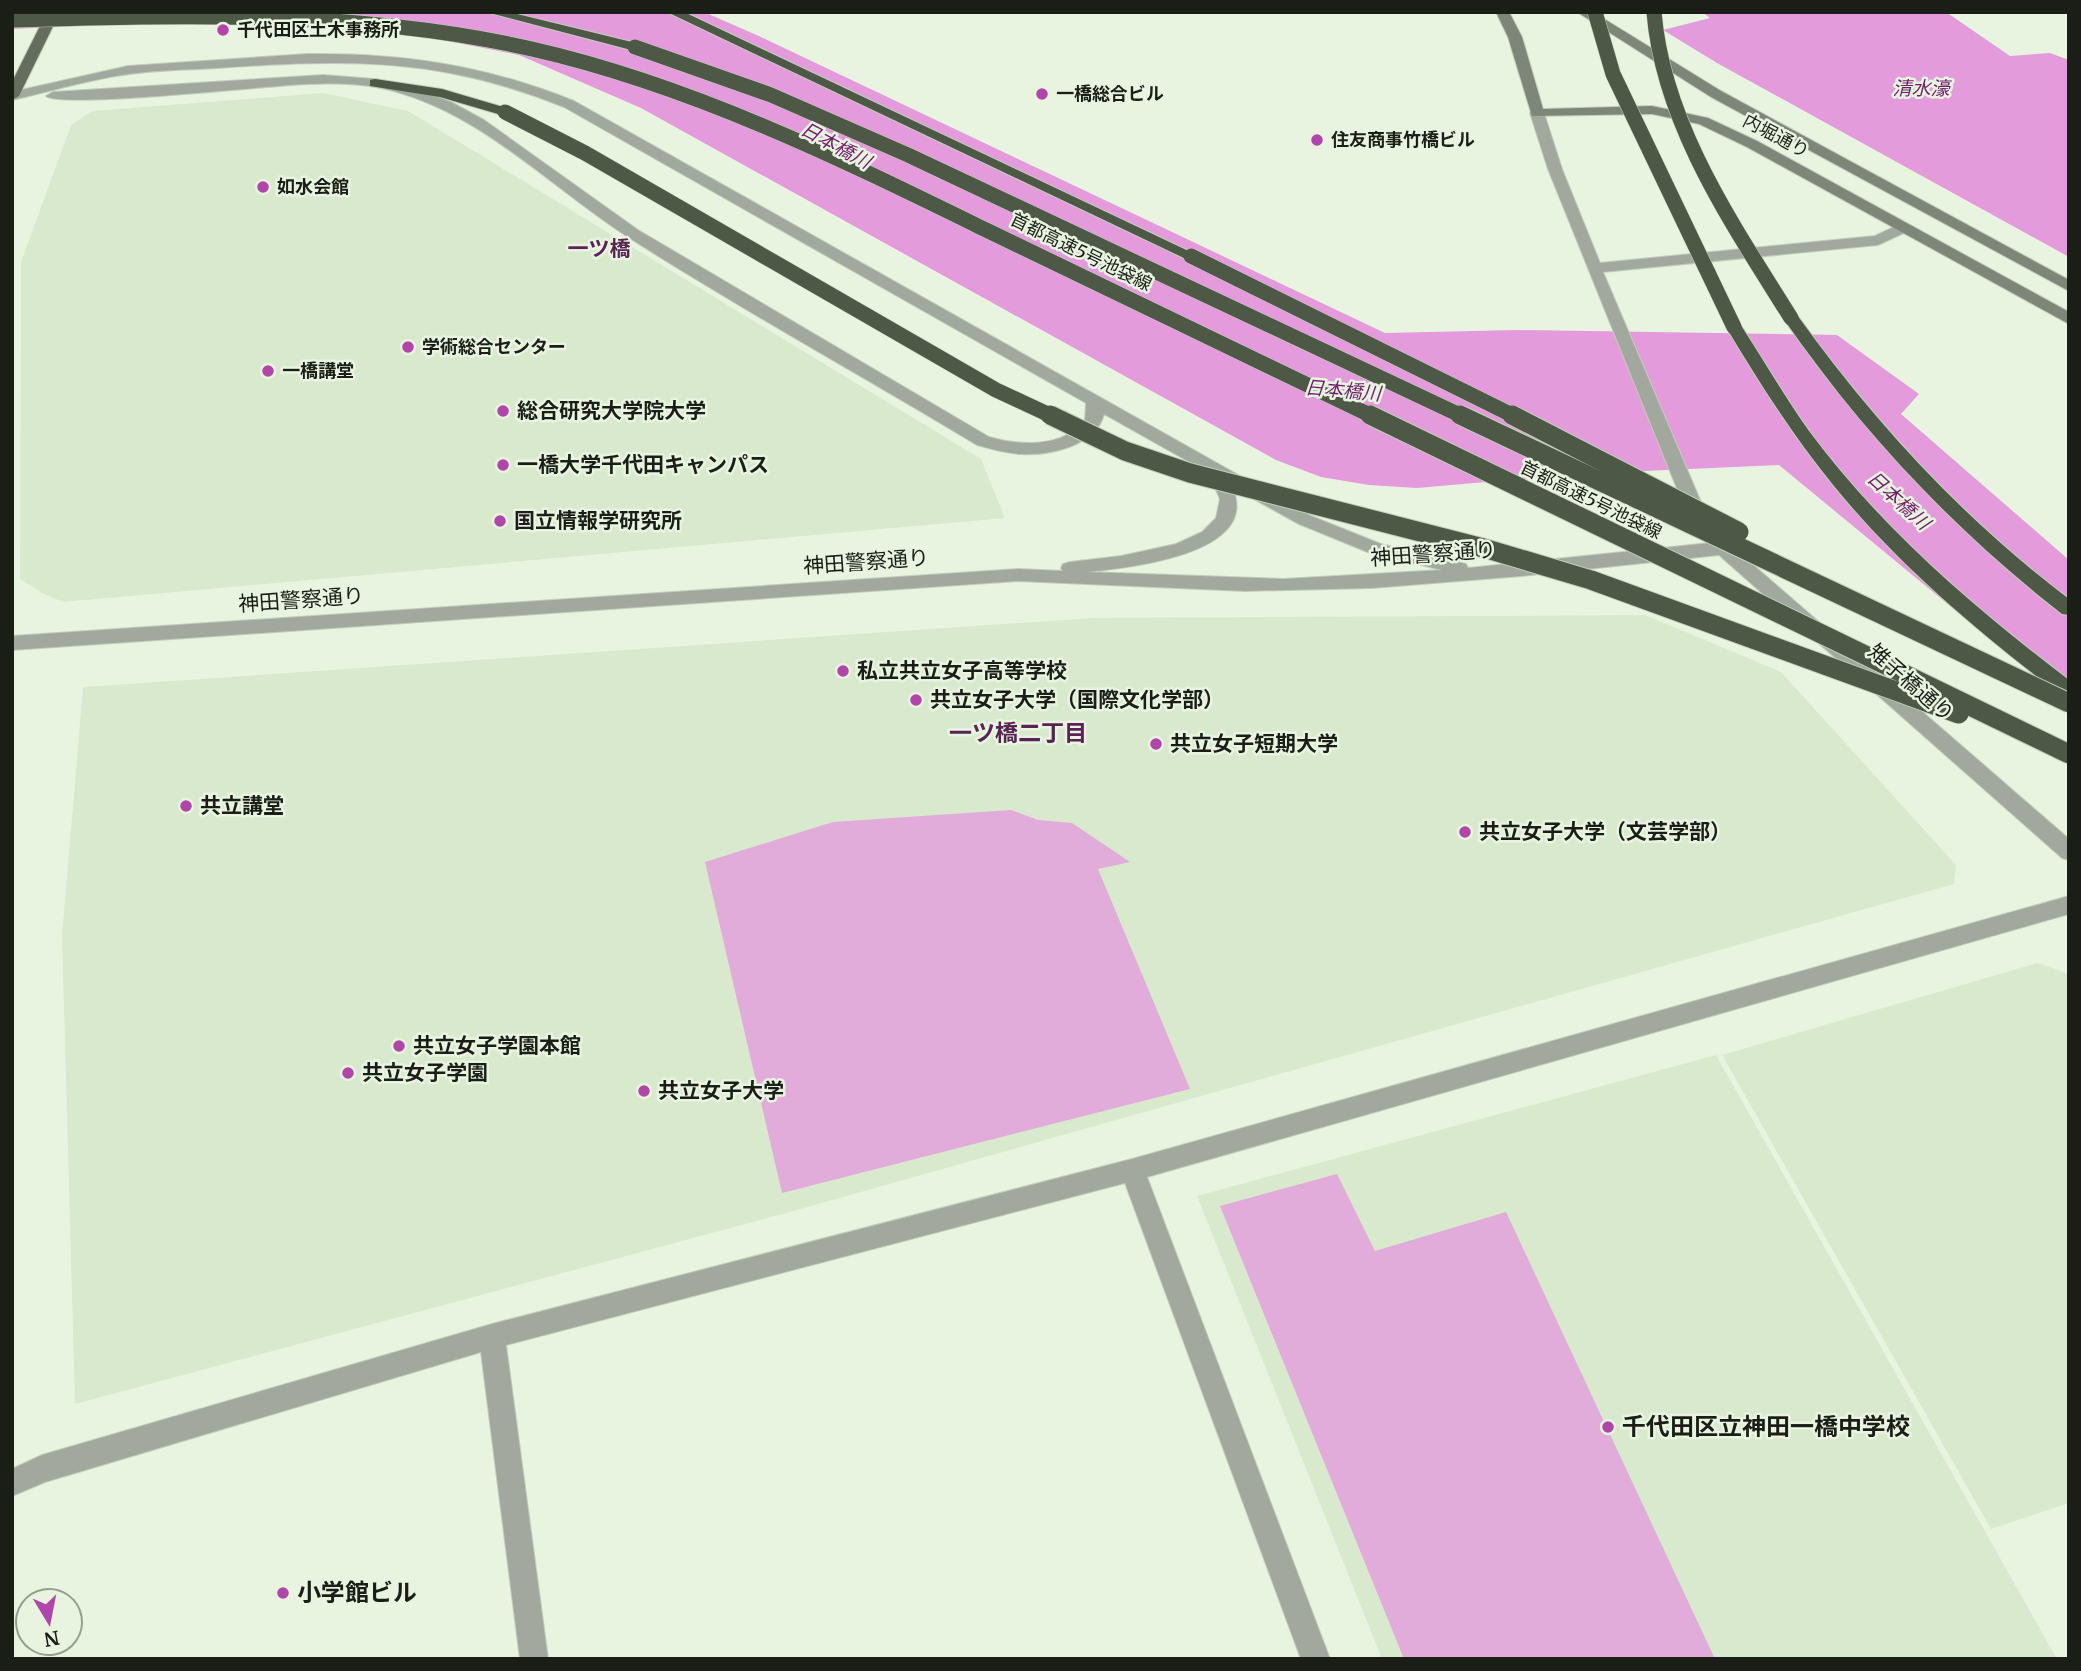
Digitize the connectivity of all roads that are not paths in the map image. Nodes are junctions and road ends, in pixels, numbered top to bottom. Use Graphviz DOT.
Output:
graph roads {
  1 [pos="54,12"];
  2 [pos="492,12"];
  3 [pos="673,12"];
  4 [pos="1502,12"];
  5 [pos="1583,12"];
  6 [pos="1595,12"];
  7 [pos="1654,12"];
  8 [pos="12,20"];
  9 [pos="376,83"];
  10 [pos="12,96"];
  11 [pos="1537,113"];
  12 [pos="1903,228"];
  13 [pos="1594,268"];
  14 [pos="2069,286"];
  15 [pos="2069,319"];
  16 [pos="1093,398"];
  17 [pos="1215,470"];
  18 [pos="1723,548"];
  19 [pos="1489,573"];
  20 [pos="1018,575"];
  21 [pos="2069,609"];
  22 [pos="1938,641"];
  23 [pos="12,643"];
  24 [pos="2069,691"];
  25 [pos="2069,703"];
  26 [pos="2069,755"];
  27 [pos="2069,852"];
  28 [pos="2069,905"];
  29 [pos="1132,1170"];
  30 [pos="492,1336"];
  31 [pos="12,1483"];
  32 [pos="534,1659"];
  33 [pos="1316,1659"];
  1 -- 10 [label="main road, bridge"];
  2 -- 22 [label="highway, 首都高速5号池袋線, bridge"];
  3 -- 22 [label="highway, bridge"];
  4 -- 11 [label="main road"];
  5 -- 14 [label="main road, 内堀通り"];
  6 -- 24 [label="highway, bridge"];
  7 -- 21 [label="highway, bridge"];
  8 -- 26 [label="highway, 首都高速5号池袋線, bridge"];
  9 -- 16 [label="street"];
  9 -- 16 [label="street"];
  9 -- 26 [label="highway, bridge"];
  11 -- 12 [label="main road, 内堀通り"];
  11 -- 13 [label="street, 雉子橋通り"];
  12 -- 13 [label="street"];
  12 -- 15 [label="main road, 内堀通り"];
  13 -- 18 [label="street, 雉子橋通り"];
  16 -- 17 [label="street"];
  17 -- 19 [label="street"];
  17 -- 20 [label="street"];
  18 -- 19 [label="street, 神田警察通り"];
  18 -- 27 [label="street, 雉子橋通り"];
  19 -- 20 [label="street, 神田警察通り"];
  20 -- 23 [label="street, 神田警察通り"];
  22 -- 25 [label="highway, 首都高速5号池袋線, bridge"];
  28 -- 29 [label="street"];
  29 -- 30 [label="street"];
  29 -- 33 [label="street"];
  30 -- 31 [label="street"];
  30 -- 32 [label="street"];
}
